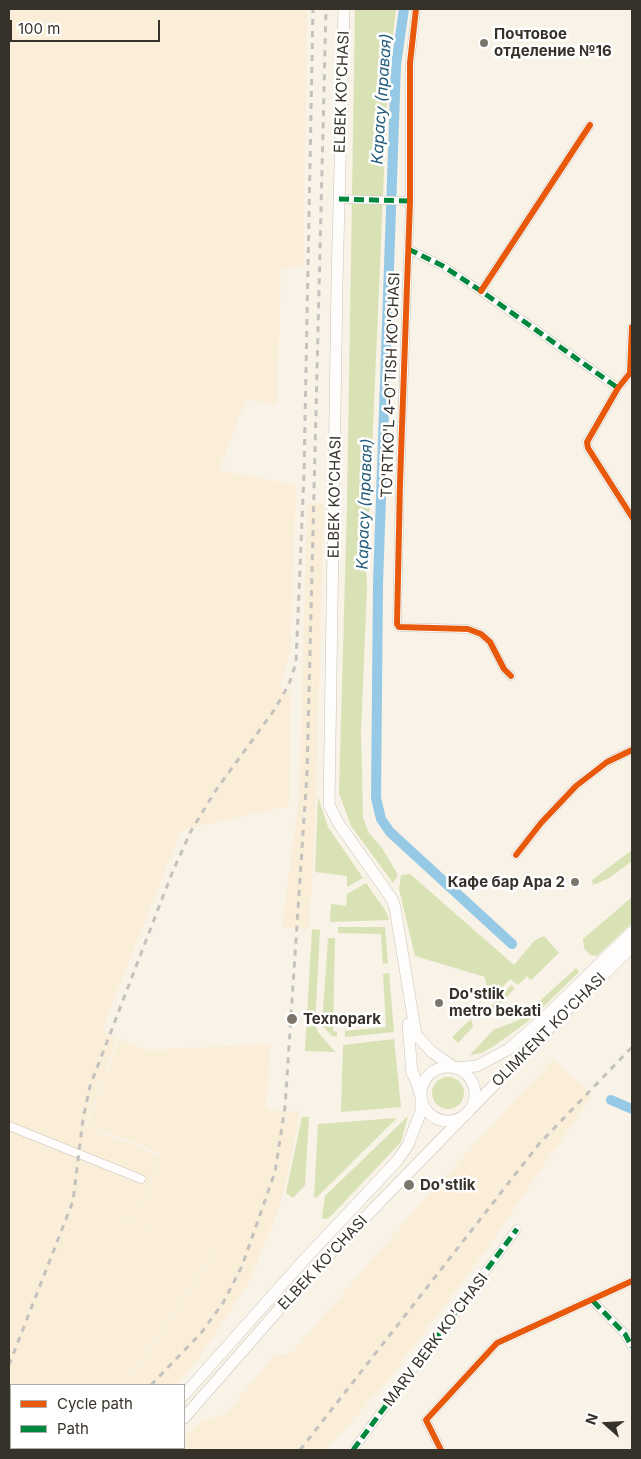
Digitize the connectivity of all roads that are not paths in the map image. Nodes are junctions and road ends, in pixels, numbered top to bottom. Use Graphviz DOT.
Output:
graph roads {
  1 [pos="344,9"];
  2 [pos="416,9"];
  3 [pos="590,125"];
  4 [pos="339,199"];
  5 [pos="410,201"];
  6 [pos="408,249"];
  7 [pos="481,291"];
  8 [pos="632,328"];
  9 [pos="631,375"];
  10 [pos="618,388"];
  11 [pos="632,518"];
  12 [pos="511,676"];
  13 [pos="632,750"];
  14 [pos="516,855"];
  15 [pos="632,932"];
  16 [pos="632,947"];
  17 [pos="404,965"];
  18 [pos="412,1067"];
  19 [pos="455,1068"];
  20 [pos="421,1096"];
  21 [pos="466,1113"];
  22 [pos="9,1126"];
  23 [pos="408,1145"];
  24 [pos="141,1179"];
  25 [pos="517,1229"];
  26 [pos="632,1281"];
  27 [pos="593,1301"];
  28 [pos="632,1347"];
  29 [pos="185,1395"];
  30 [pos="185,1417"];
  31 [pos="353,1450"];
  32 [pos="441,1450"];
  1 -- 4 [label="main road, ELBEK KO'CHASI"];
  2 -- 5 [label="street, TO'RTKO'L 4-O'TISH KO'CHASI"];
  3 -- 7 [label="street"];
  4 -- 5 [label="street"];
  4 -- 17 [label="main road, ELBEK KO'CHASI"];
  5 -- 6 [label="street, TO'RTKO'L 4-O'TISH KO'CHASI"];
  6 -- 7 [label="street"];
  6 -- 12 [label="street, TO'RTKO'L 4-O'TISH KO'CHASI"];
  7 -- 10 [label="street"];
  8 -- 9 [label="street"];
  9 -- 10 [label="street"];
  10 -- 11 [label="street"];
  13 -- 14 [label="street"];
  15 -- 19 [label="main road, OLIMKENT KO'CHASI"];
  16 -- 21 [label="main road, OLIMKENT KO'CHASI"];
  17 -- 18 [label="main road, ELBEK KO'CHASI"];
  17 -- 19 [label="main road, ELBEK KO'CHASI"];
  18 -- 20 [label="main road, ELBEK KO'CHASI"];
  18 -- 23 [label="main road, ELBEK KO'CHASI"];
  19 -- 20 [label="main road"];
  19 -- 21 [label="main road"];
  20 -- 21 [label="main road"];
  20 -- 23 [label="main road, ELBEK KO'CHASI"];
  21 -- 30 [label="main road, ELBEK KO'CHASI"];
  22 -- 24 [label="street"];
  23 -- 29 [label="main road, ELBEK KO'CHASI"];
  25 -- 31 [label="street, MARV BERK KO'CHASI"];
  26 -- 27 [label="street"];
  27 -- 28 [label="street"];
  27 -- 32 [label="street"];
}
